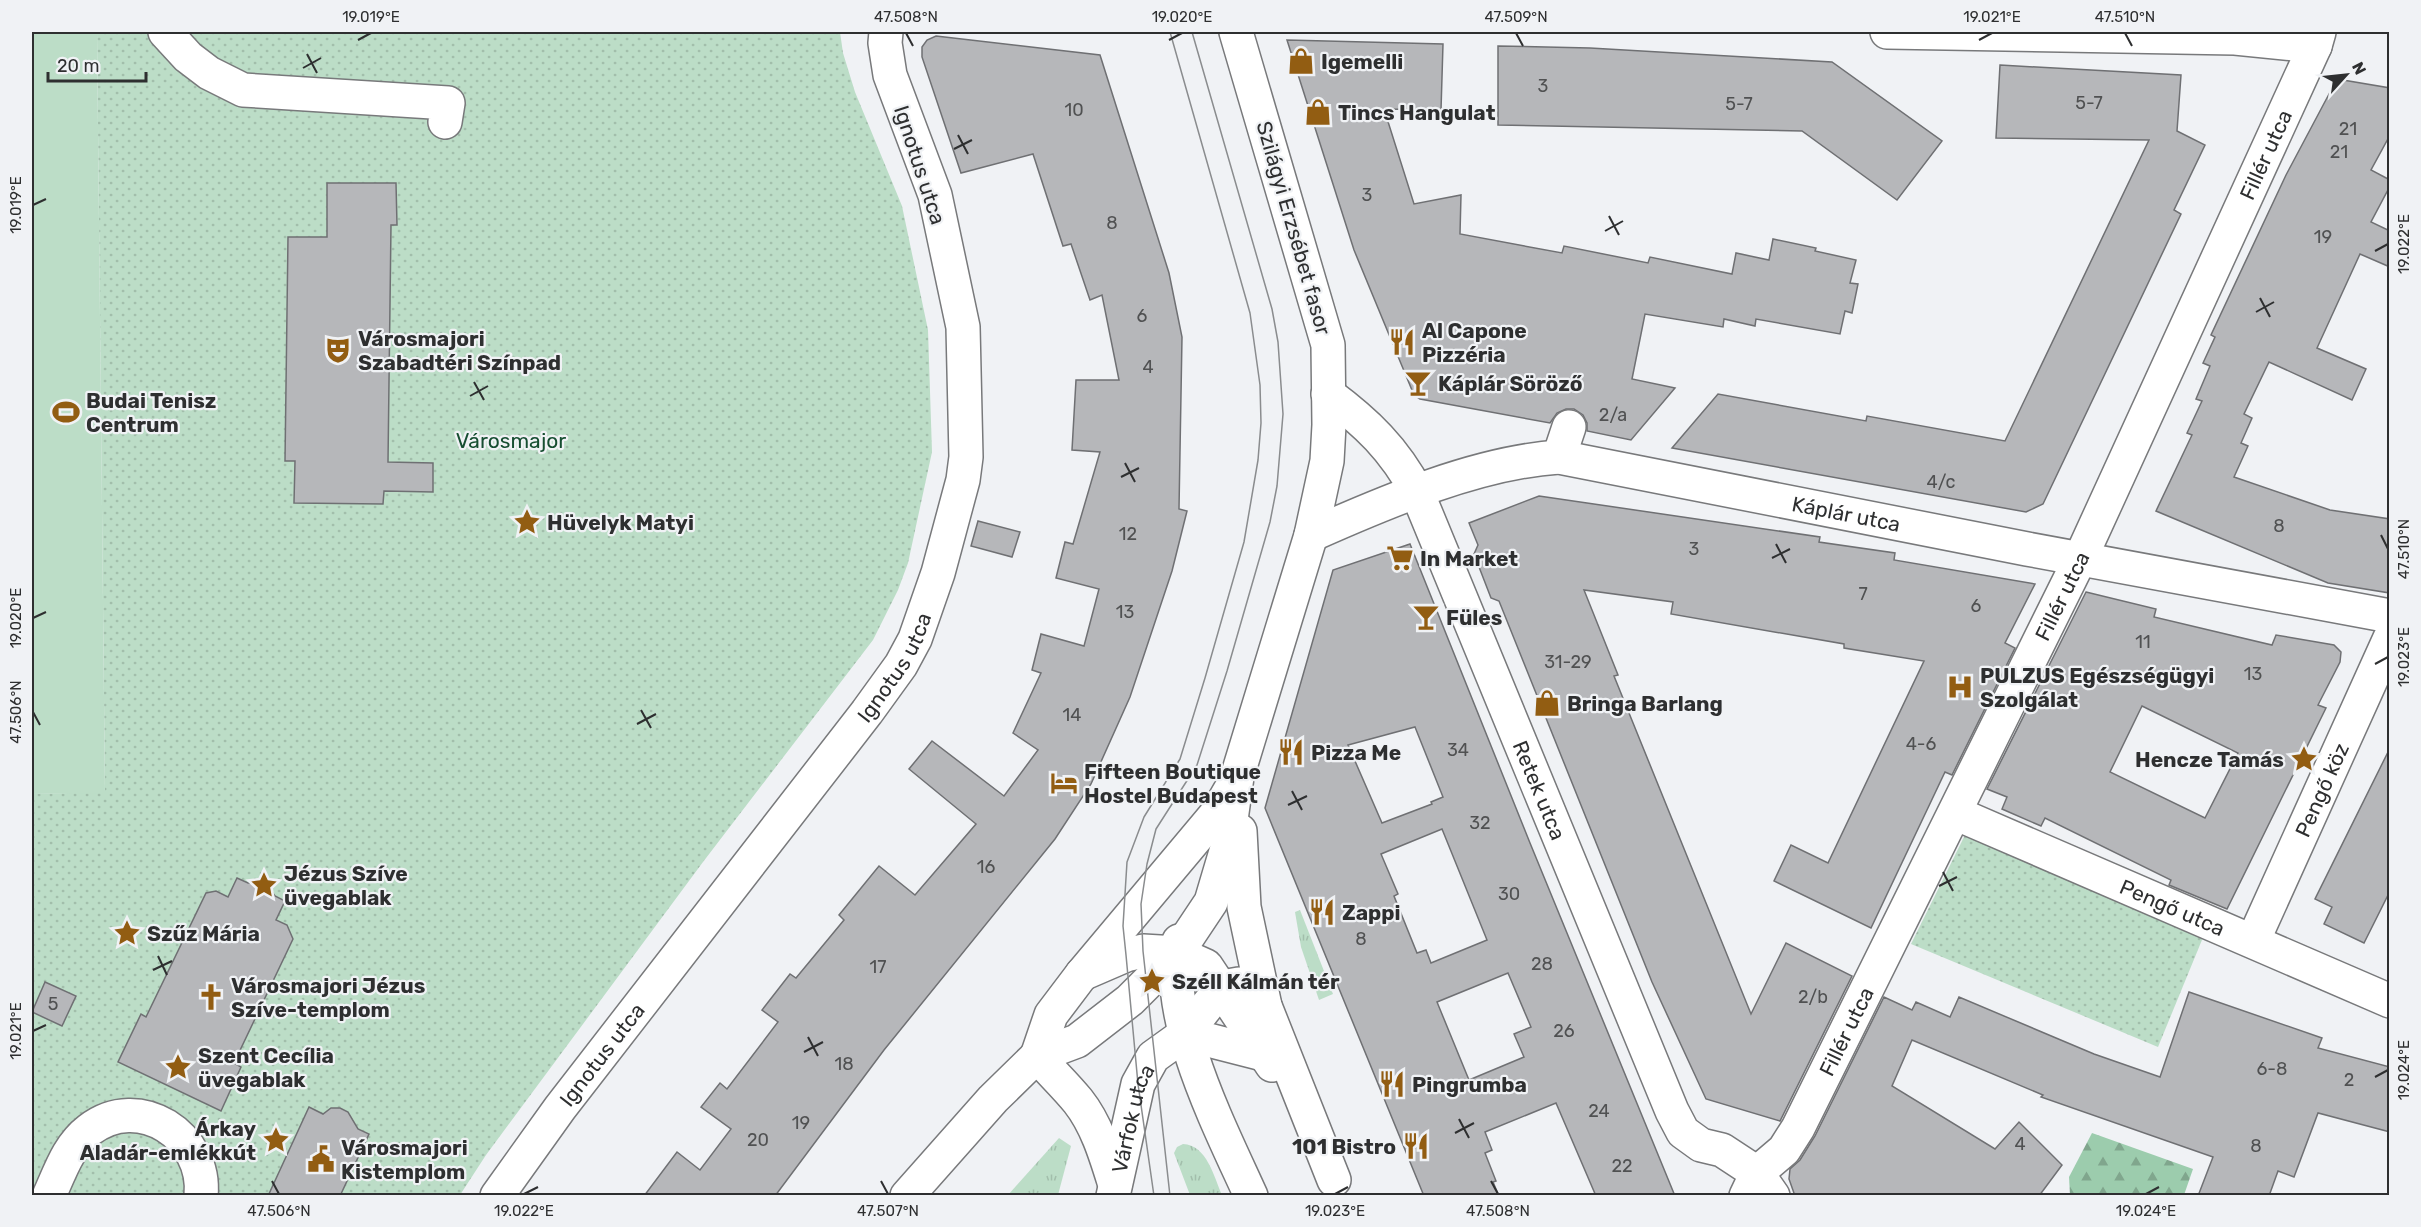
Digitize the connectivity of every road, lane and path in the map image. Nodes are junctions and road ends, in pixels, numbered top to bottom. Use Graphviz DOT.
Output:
graph roads {
  1 [pos="165,32"];
  2 [pos="886,32"];
  3 [pos="1236,32"];
  4 [pos="1887,32"];
  5 [pos="2317,39"];
  6 [pos="445,122"];
  7 [pos="1328,394"];
  8 [pos="1417,492"];
  9 [pos="1311,535"];
  10 [pos="2082,557"];
  11 [pos="2390,616"];
  12 [pos="2390,638"];
  13 [pos="1237,777"];
  14 [pos="1217,813"];
  15 [pos="1955,813"];
  16 [pos="2253,940"];
  17 [pos="1177,952"];
  18 [pos="1082,974"];
  19 [pos="1222,987"];
  20 [pos="2390,1001"];
  21 [pos="1265,1006"];
  22 [pos="1110,1017"];
  23 [pos="1185,1034"];
  24 [pos="1267,1055"];
  25 [pos="1037,1056"];
  26 [pos="1337,1188"];
  27 [pos="1759,1188"];
  28 [pos="1114,1190"];
  29 [pos="49,1196"];
  30 [pos="201,1196"];
  31 [pos="497,1196"];
  32 [pos="907,1196"];
  33 [pos="1251,1196"];
  1 -- 6 [label="street"];
  2 -- 31 [label="street, Ignotus utca"];
  3 -- 7 [label="street, Szilágyi Erzsébet fasor"];
  4 -- 5 [label="street"];
  5 -- 10 [label="street, Fillér utca"];
  7 -- 8 [label="street, Retek utca"];
  7 -- 9 [label="street, Szilágyi Erzsébet fasor"];
  8 -- 9 [label="street, Káplár utca"];
  8 -- 10 [label="street, Káplár utca"];
  8 -- 27 [label="street, Retek utca"];
  9 -- 13 [label="street"];
  10 -- 11 [label="street, Káplár utca"];
  10 -- 15 [label="street, Fillér utca"];
  12 -- 16 [label="street, Pengő köz"];
  13 -- 14 [label="street"];
  13 -- 17 [label="street"];
  13 -- 21 [label="street"];
  14 -- 17 [label="street"];
  14 -- 18 [label="street"];
  15 -- 16 [label="street, Pengő utca"];
  15 -- 27 [label="street, Fillér utca"];
  16 -- 20 [label="street, Pengő utca"];
  17 -- 18 [label="street"];
  17 -- 19 [label="street"];
  17 -- 22 [label="street"];
  17 -- 23 [label="street"];
  18 -- 25 [label="street"];
  19 -- 21 [label="street"];
  19 -- 23 [label="street"];
  19 -- 24 [label="street"];
  21 -- 26 [label="street"];
  22 -- 23 [label="street"];
  22 -- 25 [label="street"];
  23 -- 24 [label="street"];
  23 -- 28 [label="street, Várfok utca"];
  23 -- 33 [label="street"];
  24 -- 26 [label="street"];
  25 -- 28 [label="street, Várfok utca"];
  25 -- 32 [label="street"];
  29 -- 30 [label="street"];
}
